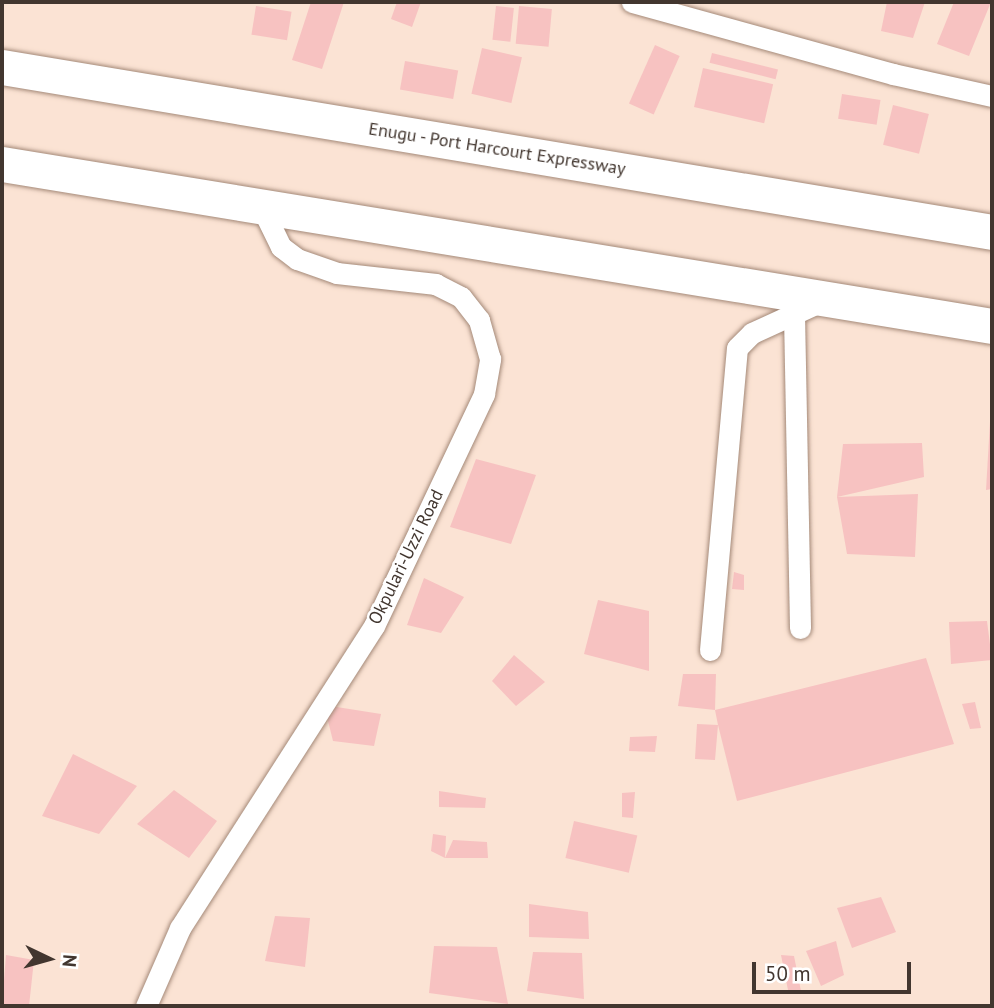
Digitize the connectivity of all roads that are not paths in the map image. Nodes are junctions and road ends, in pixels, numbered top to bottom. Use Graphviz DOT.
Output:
graph roads {
  1 [pos="632,2"];
  2 [pos="2,67"];
  3 [pos="992,96"];
  4 [pos="2,164"];
  5 [pos="261,206"];
  6 [pos="992,232"];
  7 [pos="826,299"];
  8 [pos="794,314"];
  9 [pos="992,326"];
  10 [pos="800,628"];
  11 [pos="710,650"];
  12 [pos="146,1006"];
  1 -- 3 [label="street"];
  2 -- 6 [label="highway, Enugu - Port Harcourt Expressway"];
  4 -- 5 [label="highway"];
  5 -- 7 [label="highway"];
  5 -- 12 [label="street, Okpulari-Uzzi Road"];
  7 -- 8 [label="street"];
  7 -- 9 [label="highway"];
  8 -- 10 [label="street"];
  8 -- 11 [label="street"];
}
